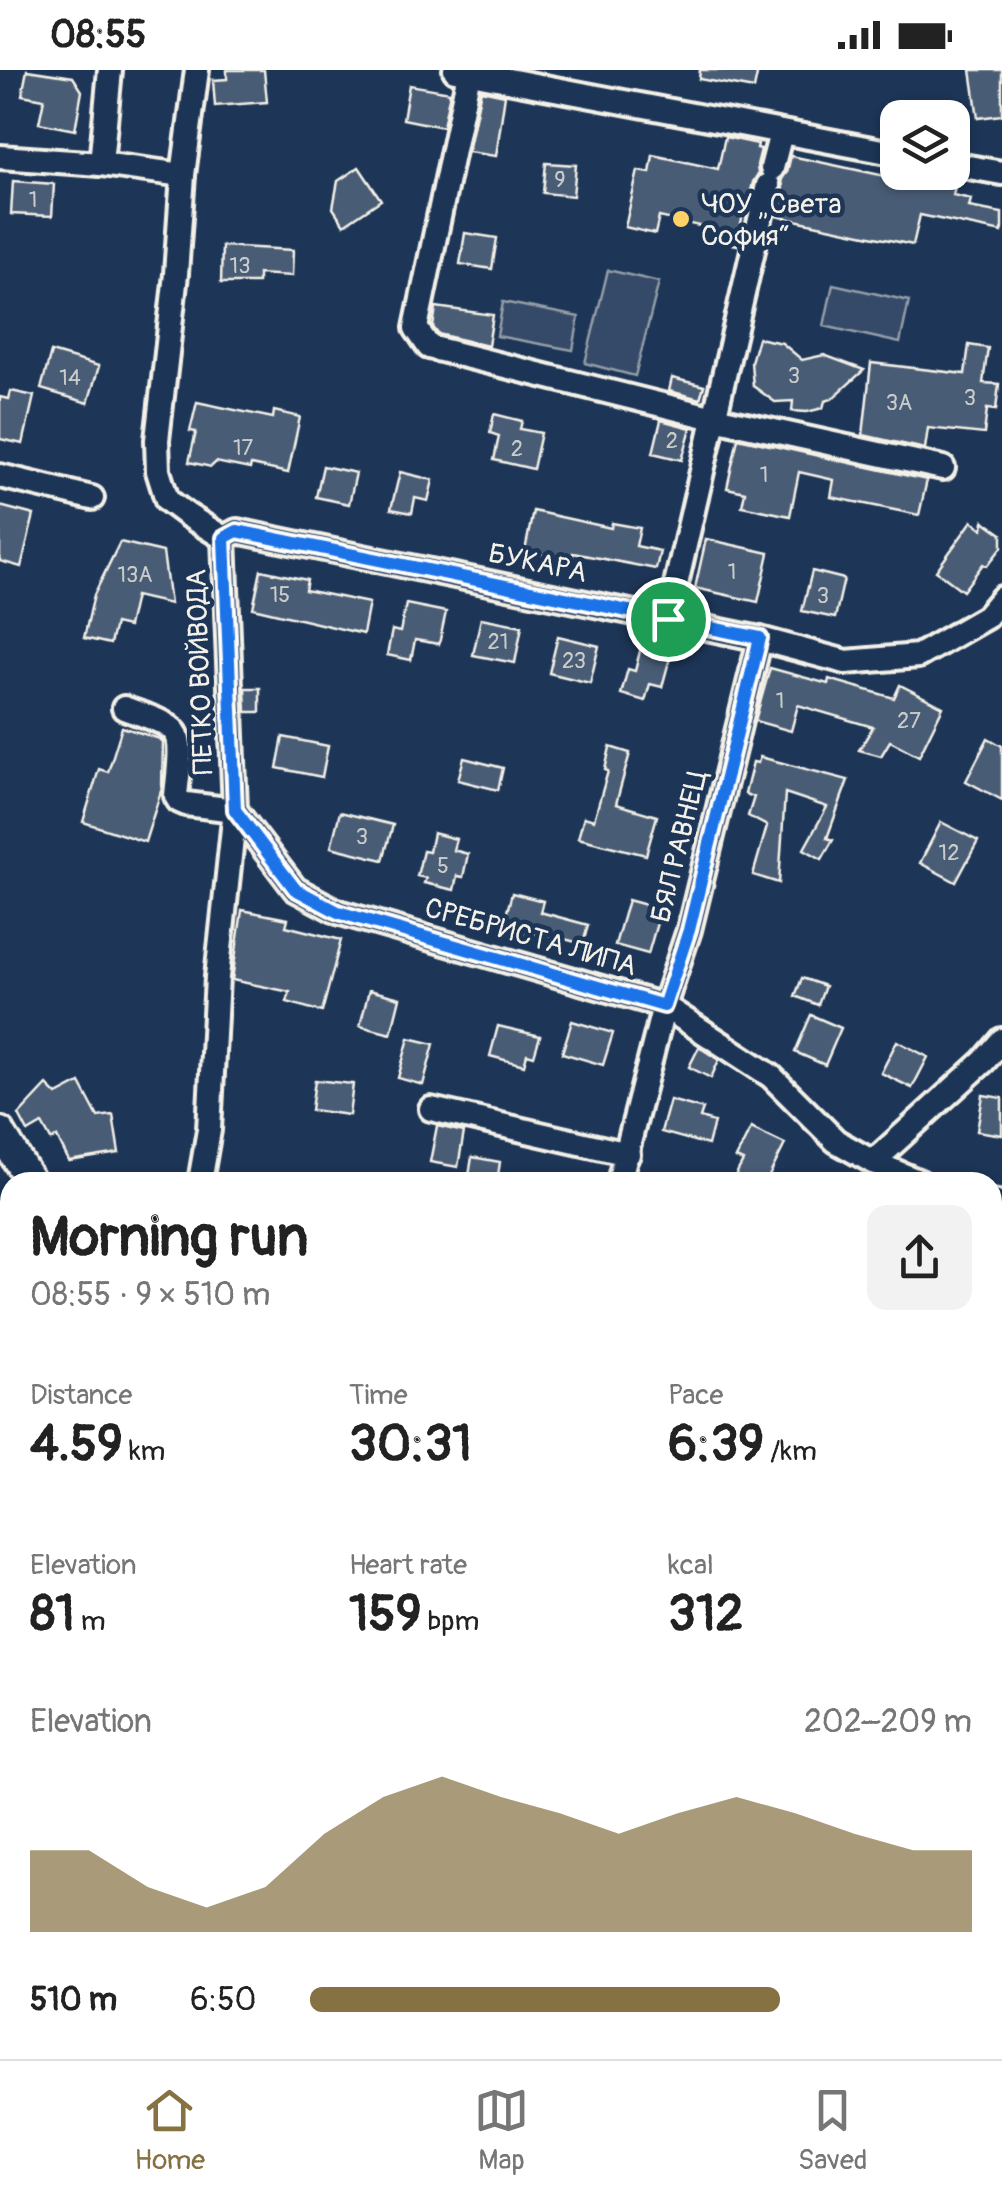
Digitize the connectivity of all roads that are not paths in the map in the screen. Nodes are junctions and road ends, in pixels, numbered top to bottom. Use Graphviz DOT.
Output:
graph roads {
  1 [pos="110,70"];
  2 [pos="197,70"];
  3 [pos="462,71"];
  4 [pos="780,133"];
  5 [pos="880,151"];
  6 [pos="0,158"];
  7 [pos="101,164"];
  8 [pos="970,167"];
  9 [pos="1002,173"];
  10 [pos="182,175"];
  11 [pos="714,418"];
  12 [pos="943,468"];
  13 [pos="0,476"];
  14 [pos="92,498"];
  15 [pos="224,538"];
  16 [pos="1002,598"];
  17 [pos="668,619"];
  18 [pos="760,638"];
  19 [pos="124,708"];
  20 [pos="235,810"];
  21 [pos="664,1006"];
  22 [pos="1002,1040"];
  23 [pos="431,1109"];
  24 [pos="0,1132"];
  25 [pos="628,1154"];
  26 [pos="873,1162"];
  27 [pos="25,1172"];
  28 [pos="202,1172"];
  29 [pos="622,1172"];
  30 [pos="896,1172"];
  1 -- 7 [label="street"];
  2 -- 10 [label="street, ПЕТКО ВОЙВОДА"];
  3 -- 4 [label="street"];
  3 -- 11 [label="street"];
  4 -- 5 [label="street"];
  4 -- 11 [label="street"];
  6 -- 7 [label="street"];
  7 -- 10 [label="street"];
  8 -- 9 [label="street"];
  10 -- 15 [label="street, ПЕТКО ВОЙВОДА"];
  11 -- 12 [label="street"];
  11 -- 17 [label="street"];
  13 -- 14 [label="street"];
  15 -- 17 [label="street, БУКАРА"];
  15 -- 20 [label="street, ПЕТКО ВОЙВОДА"];
  16 -- 18 [label="street, БУКАРА"];
  17 -- 18 [label="street, БУКАРА"];
  18 -- 21 [label="street, БЯЛ РАВНЕЦ"];
  19 -- 20 [label="street"];
  20 -- 21 [label="street, СРЕБРИСТА ЛИПА"];
  20 -- 28 [label="street, ПЕТКО ВОЙВОДА"];
  21 -- 25 [label="street, БЯЛ РАВНЕЦ"];
  21 -- 26 [label="street, СРЕБРИСТА ЛИПА"];
  22 -- 26 [label="street"];
  23 -- 25 [label="street"];
  24 -- 27 [label="main road"];
  25 -- 29 [label="street, БЯЛ РАВНЕЦ"];
  26 -- 30 [label="street, СРЕБРИСТА ЛИПА"];
}
